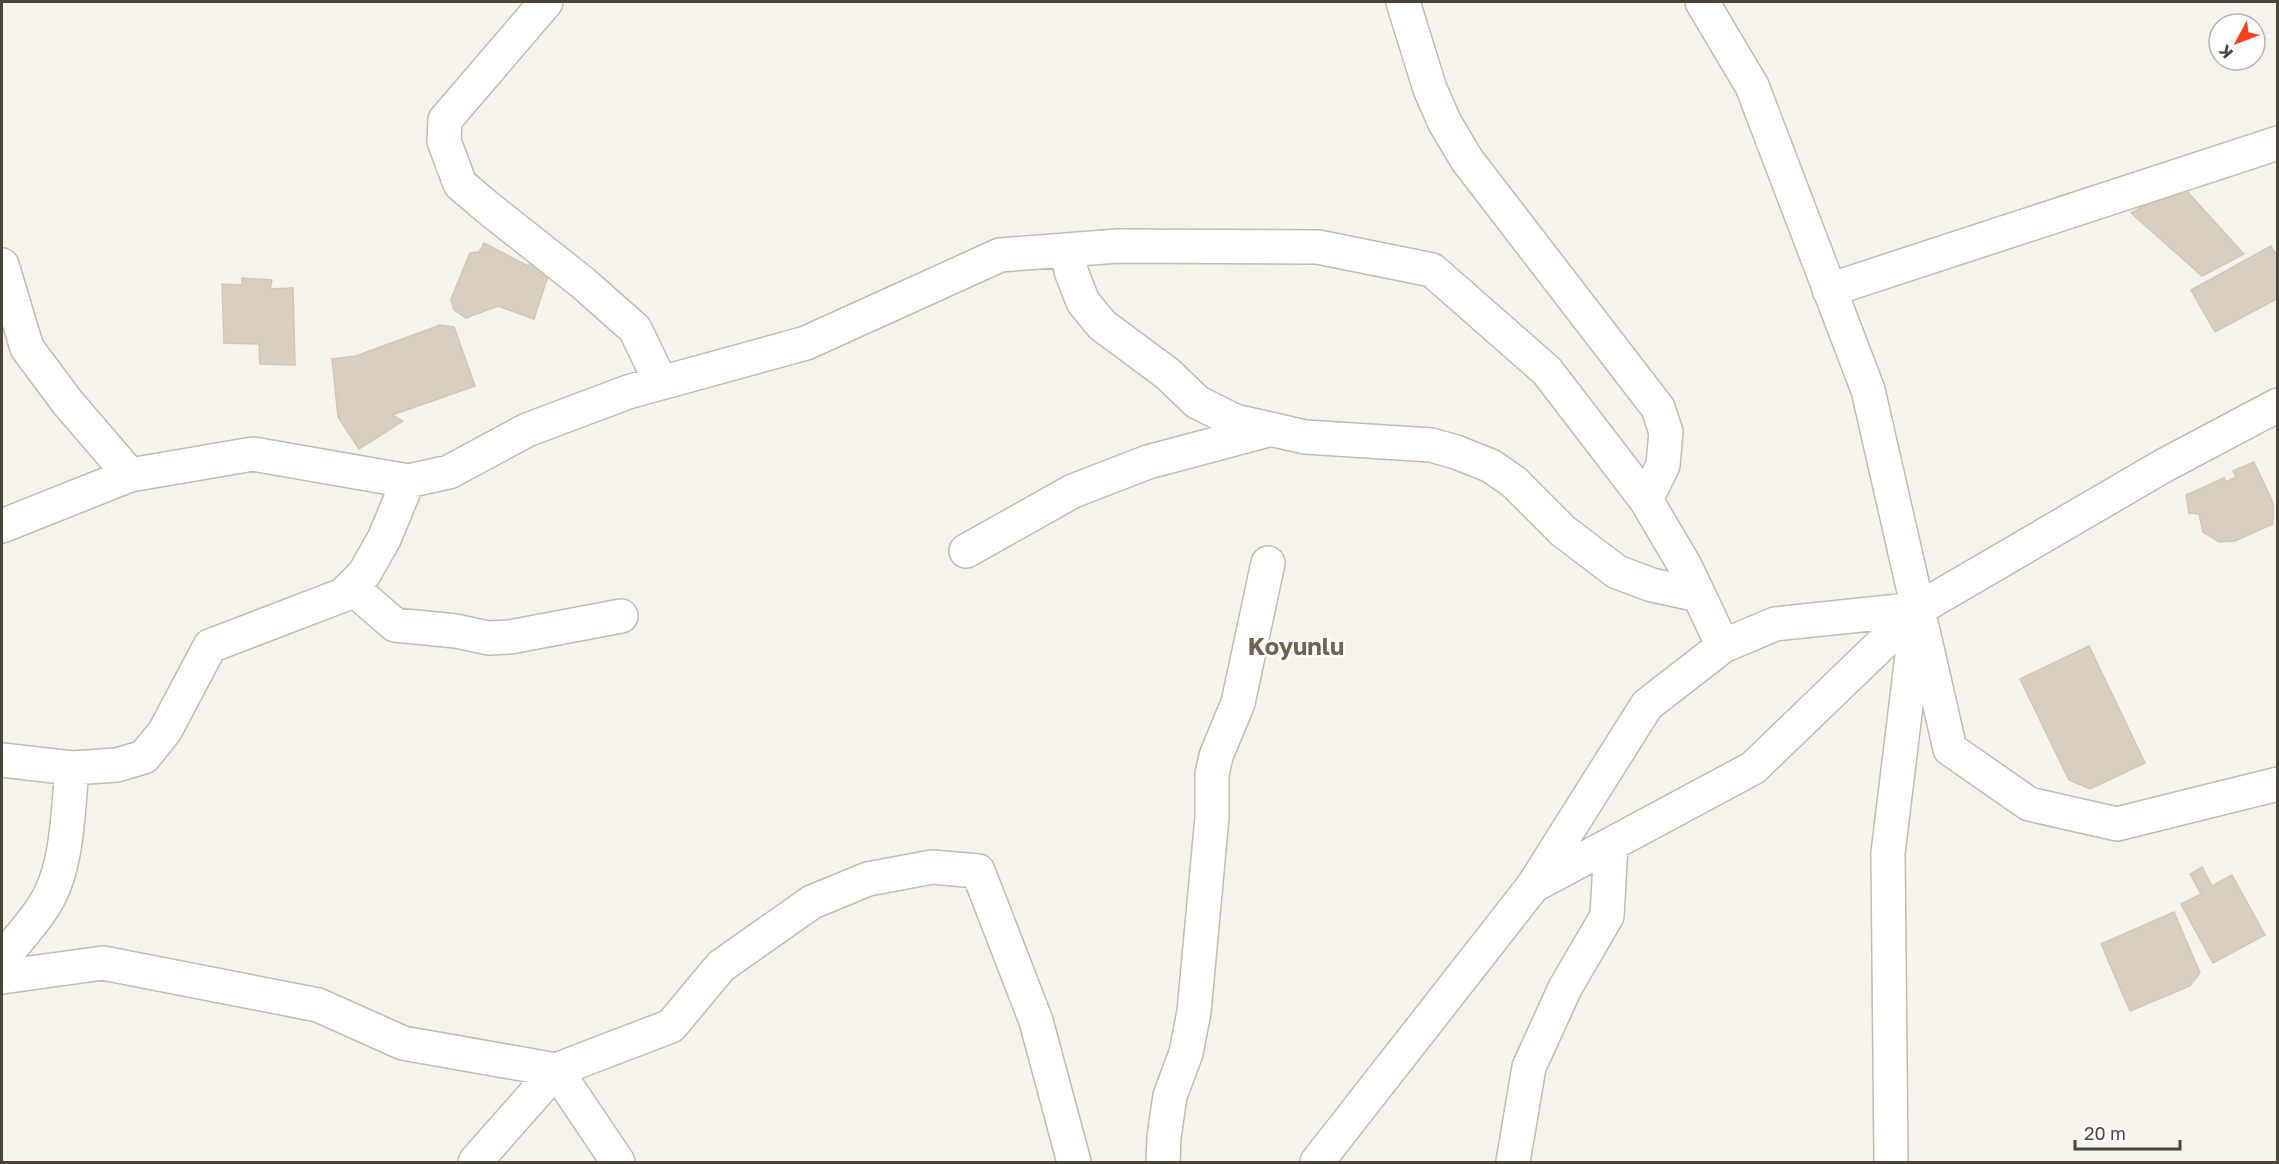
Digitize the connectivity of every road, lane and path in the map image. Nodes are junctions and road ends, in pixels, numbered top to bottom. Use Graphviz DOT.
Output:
graph roads {
  1 [pos="546,2"];
  2 [pos="1403,2"];
  3 [pos="1702,2"];
  4 [pos="2277,143"];
  5 [pos="1067,250"];
  6 [pos="2,265"];
  7 [pos="1829,290"];
  8 [pos="661,383"];
  9 [pos="2277,405"];
  10 [pos="1271,429"];
  11 [pos="130,476"];
  12 [pos="408,481"];
  13 [pos="1646,500"];
  14 [pos="2,526"];
  15 [pos="966,552"];
  16 [pos="1268,563"];
  17 [pos="351,587"];
  18 [pos="1698,595"];
  19 [pos="1918,609"];
  20 [pos="621,616"];
  21 [pos="1723,646"];
  22 [pos="2,760"];
  23 [pos="72,768"];
  24 [pos="2277,784"];
  25 [pos="1611,844"];
  26 [pos="1533,886"];
  27 [pos="2,959"];
  28 [pos="2,977"];
  29 [pos="556,1070"];
  30 [pos="475,1162"];
  31 [pos="618,1162"];
  32 [pos="1074,1162"];
  33 [pos="1163,1162"];
  34 [pos="1317,1162"];
  35 [pos="1513,1162"];
  36 [pos="1891,1162"];
  1 -- 8 [label="street"];
  2 -- 13 [label="street"];
  3 -- 7 [label="street"];
  4 -- 7 [label="street"];
  5 -- 8 [label="street"];
  5 -- 10 [label="street"];
  5 -- 13 [label="street"];
  6 -- 11 [label="street"];
  7 -- 19 [label="street"];
  8 -- 12 [label="street"];
  9 -- 19 [label="street"];
  10 -- 15 [label="street"];
  10 -- 18 [label="street"];
  11 -- 12 [label="street"];
  11 -- 14 [label="street"];
  12 -- 17 [label="street"];
  13 -- 18 [label="street"];
  16 -- 33 [label="street"];
  17 -- 20 [label="street"];
  17 -- 23 [label="street"];
  18 -- 21 [label="street"];
  19 -- 21 [label="street"];
  19 -- 24 [label="street"];
  19 -- 25 [label="street"];
  19 -- 36 [label="street"];
  21 -- 26 [label="street"];
  22 -- 23 [label="street"];
  23 -- 27 [label="street"];
  25 -- 26 [label="street"];
  25 -- 35 [label="street"];
  26 -- 34 [label="street"];
  28 -- 29 [label="street"];
  29 -- 30 [label="street"];
  29 -- 31 [label="street"];
  29 -- 32 [label="street"];
}
